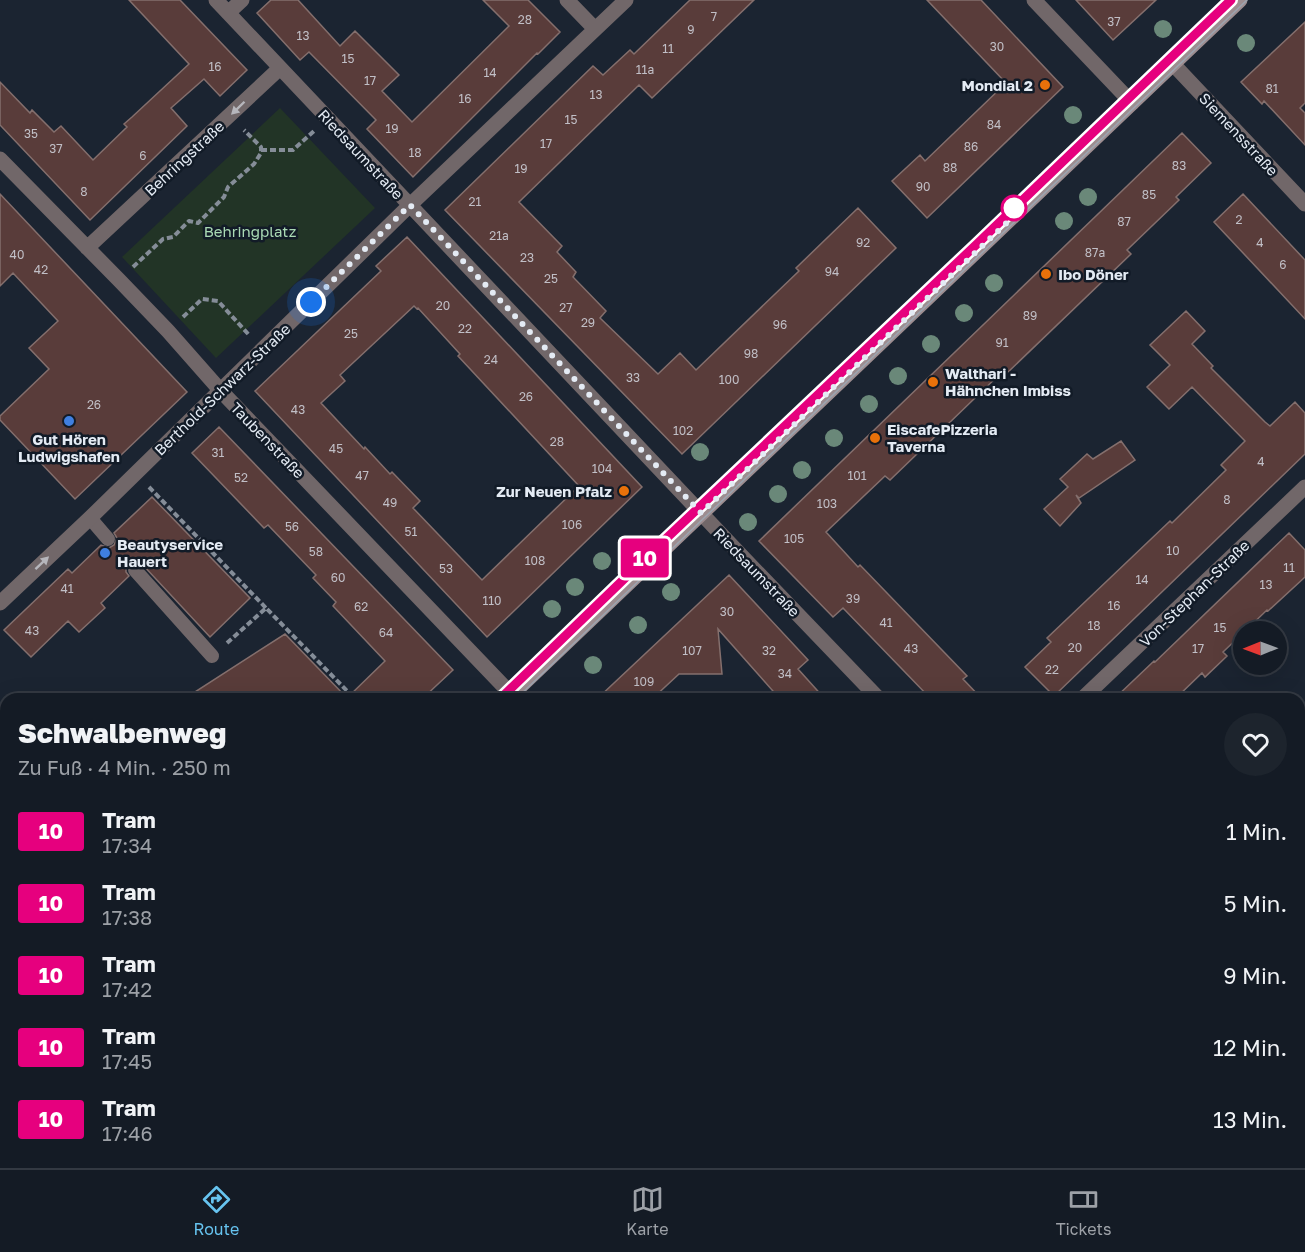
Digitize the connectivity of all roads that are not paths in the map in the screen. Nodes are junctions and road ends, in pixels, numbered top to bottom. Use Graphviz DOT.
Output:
graph roads {
  1 [pos="216,0"];
  2 [pos="242,0"];
  3 [pos="567,0"];
  4 [pos="626,0"];
  5 [pos="1034,0"];
  6 [pos="1240,0"];
  7 [pos="228,13"];
  8 [pos="595,29"];
  9 [pos="1173,64"];
  10 [pos="280,68"];
  11 [pos="1132,103"];
  12 [pos="0,159"];
  13 [pos="1305,204"];
  14 [pos="410,205"];
  15 [pos="87,248"];
  16 [pos="220,390"];
  17 [pos="1305,487"];
  18 [pos="701,513"];
  19 [pos="90,518"];
  20 [pos="108,539"];
  21 [pos="135,570"];
  22 [pos="0,603"];
  23 [pos="212,656"];
  24 [pos="506,693"];
  25 [pos="514,693"];
  26 [pos="873,693"];
  27 [pos="1088,693"];
  1 -- 7 [label="street, Riedsaumstraße"];
  2 -- 7 [label="street"];
  3 -- 8 [label="street"];
  4 -- 8 [label="street, Berthold-Schwarz-Straße"];
  5 -- 11 [label="street"];
  6 -- 9 [label="street"];
  7 -- 10 [label="street, Riedsaumstraße"];
  8 -- 14 [label="street, Berthold-Schwarz-Straße"];
  9 -- 11 [label="street"];
  9 -- 13 [label="street, Siemensstraße"];
  10 -- 14 [label="street, Riedsaumstraße"];
  10 -- 15 [label="street, Behringstraße, one-way"];
  11 -- 18 [label="street"];
  12 -- 15 [label="street, Taubenstraße"];
  14 -- 16 [label="street, Berthold-Schwarz-Straße"];
  14 -- 18 [label="street, Riedsaumstraße"];
  15 -- 16 [label="street, Taubenstraße"];
  16 -- 19 [label="street, Berthold-Schwarz-Straße"];
  16 -- 24 [label="street, Taubenstraße"];
  17 -- 27 [label="street, Von-Stephan-Straße"];
  18 -- 25 [label="street"];
  18 -- 26 [label="street, Riedsaumstraße"];
  19 -- 20 [label="lane"];
  22 -- 19 [label="street, Berthold-Schwarz-Straße, one-way"];
  21 -- 23 [label="lane"];
}
